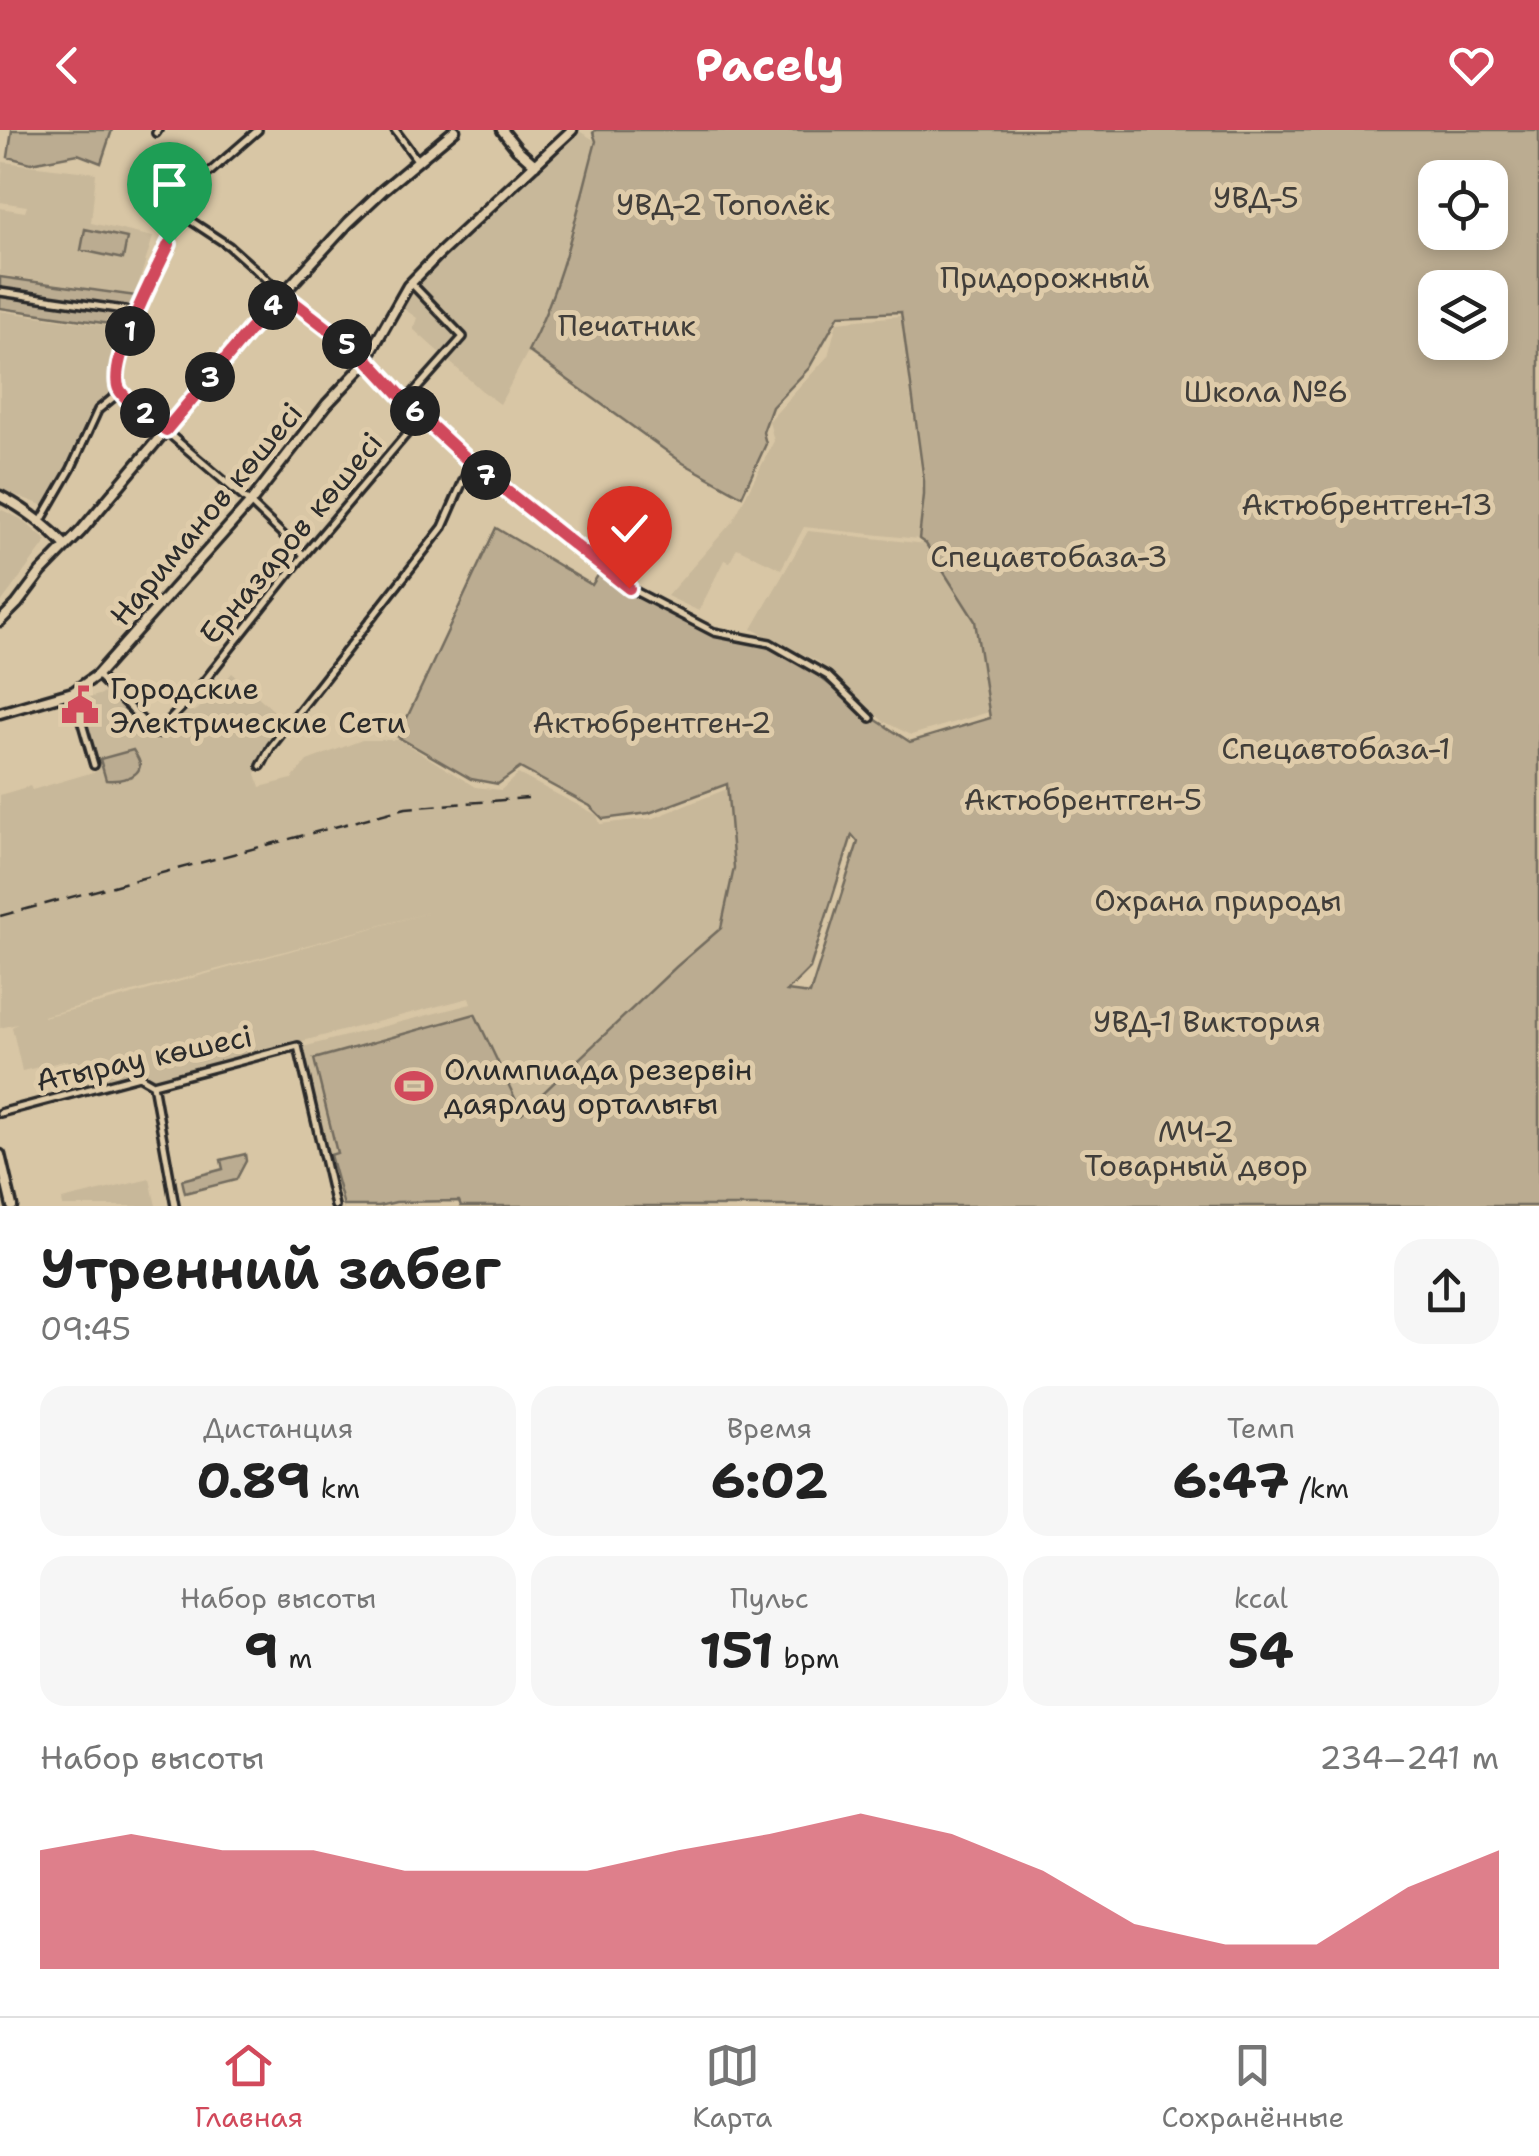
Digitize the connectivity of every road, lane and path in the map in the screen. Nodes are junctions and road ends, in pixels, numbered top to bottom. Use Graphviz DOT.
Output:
graph roads {
  1 [pos="258,130"];
  2 [pos="395,130"];
  3 [pos="456,130"];
  4 [pos="502,130"];
  5 [pos="572,130"];
  6 [pos="418,160"];
  7 [pos="535,165"];
  8 [pos="182,215"];
  9 [pos="411,283"];
  10 [pos="0,292"];
  11 [pos="283,294"];
  12 [pos="138,312"];
  13 [pos="366,358"];
  14 [pos="120,392"];
  15 [pos="406,401"];
  16 [pos="421,417"];
  17 [pos="166,430"];
  18 [pos="471,463"];
  19 [pos="0,496"];
  20 [pos="250,502"];
  21 [pos="41,521"];
  22 [pos="66,546"];
  23 [pos="304,555"];
  24 [pos="1,621"];
  25 [pos="97,675"];
  26 [pos="73,692"];
  27 [pos="0,713"];
  28 [pos="871,718"];
  29 [pos="94,766"];
  30 [pos="261,766"];
  31 [pos="153,1084"];
  32 [pos="0,1113"];
  33 [pos="0,1155"];
  34 [pos="12,1206"];
  35 [pos="176,1206"];
  36 [pos="335,1206"];
  1 -- 8 [label="street"];
  2 -- 6 [label="street"];
  3 -- 6 [label="street"];
  4 -- 7 [label="street"];
  5 -- 7 [label="street, Нариманов көшесі"];
  6 -- 11 [label="street"];
  7 -- 9 [label="street, Нариманов көшесі"];
  8 -- 11 [label="street"];
  8 -- 12 [label="street"];
  9 -- 13 [label="street, Нариманов көшесі"];
  9 -- 15 [label="street"];
  10 -- 12 [label="street"];
  11 -- 13 [label="street"];
  11 -- 17 [label="street"];
  12 -- 14 [label="street"];
  13 -- 15 [label="street"];
  13 -- 20 [label="street, Нариманов көшесі"];
  14 -- 17 [label="street"];
  14 -- 21 [label="street"];
  15 -- 16 [label="street"];
  16 -- 18 [label="street"];
  16 -- 23 [label="street, Ерназаров көшесі"];
  17 -- 20 [label="street"];
  17 -- 22 [label="street"];
  18 -- 28 [label="street"];
  18 -- 30 [label="street"];
  19 -- 21 [label="street"];
  20 -- 23 [label="street"];
  20 -- 25 [label="street, Нариманов көшесі"];
  21 -- 22 [label="street"];
  22 -- 24 [label="street"];
  23 -- 25 [label="street, Ерназаров көшесі"];
  25 -- 26 [label="street, Нариманов көшесі"];
  26 -- 27 [label="street, Нариманов көшесі"];
  26 -- 29 [label="street"];
  31 -- 32 [label="street, Атырау көшесі"];
  31 -- 35 [label="street"];
  31 -- 36 [label="street, Атырау көшесі"];
  33 -- 34 [label="street"];
}
